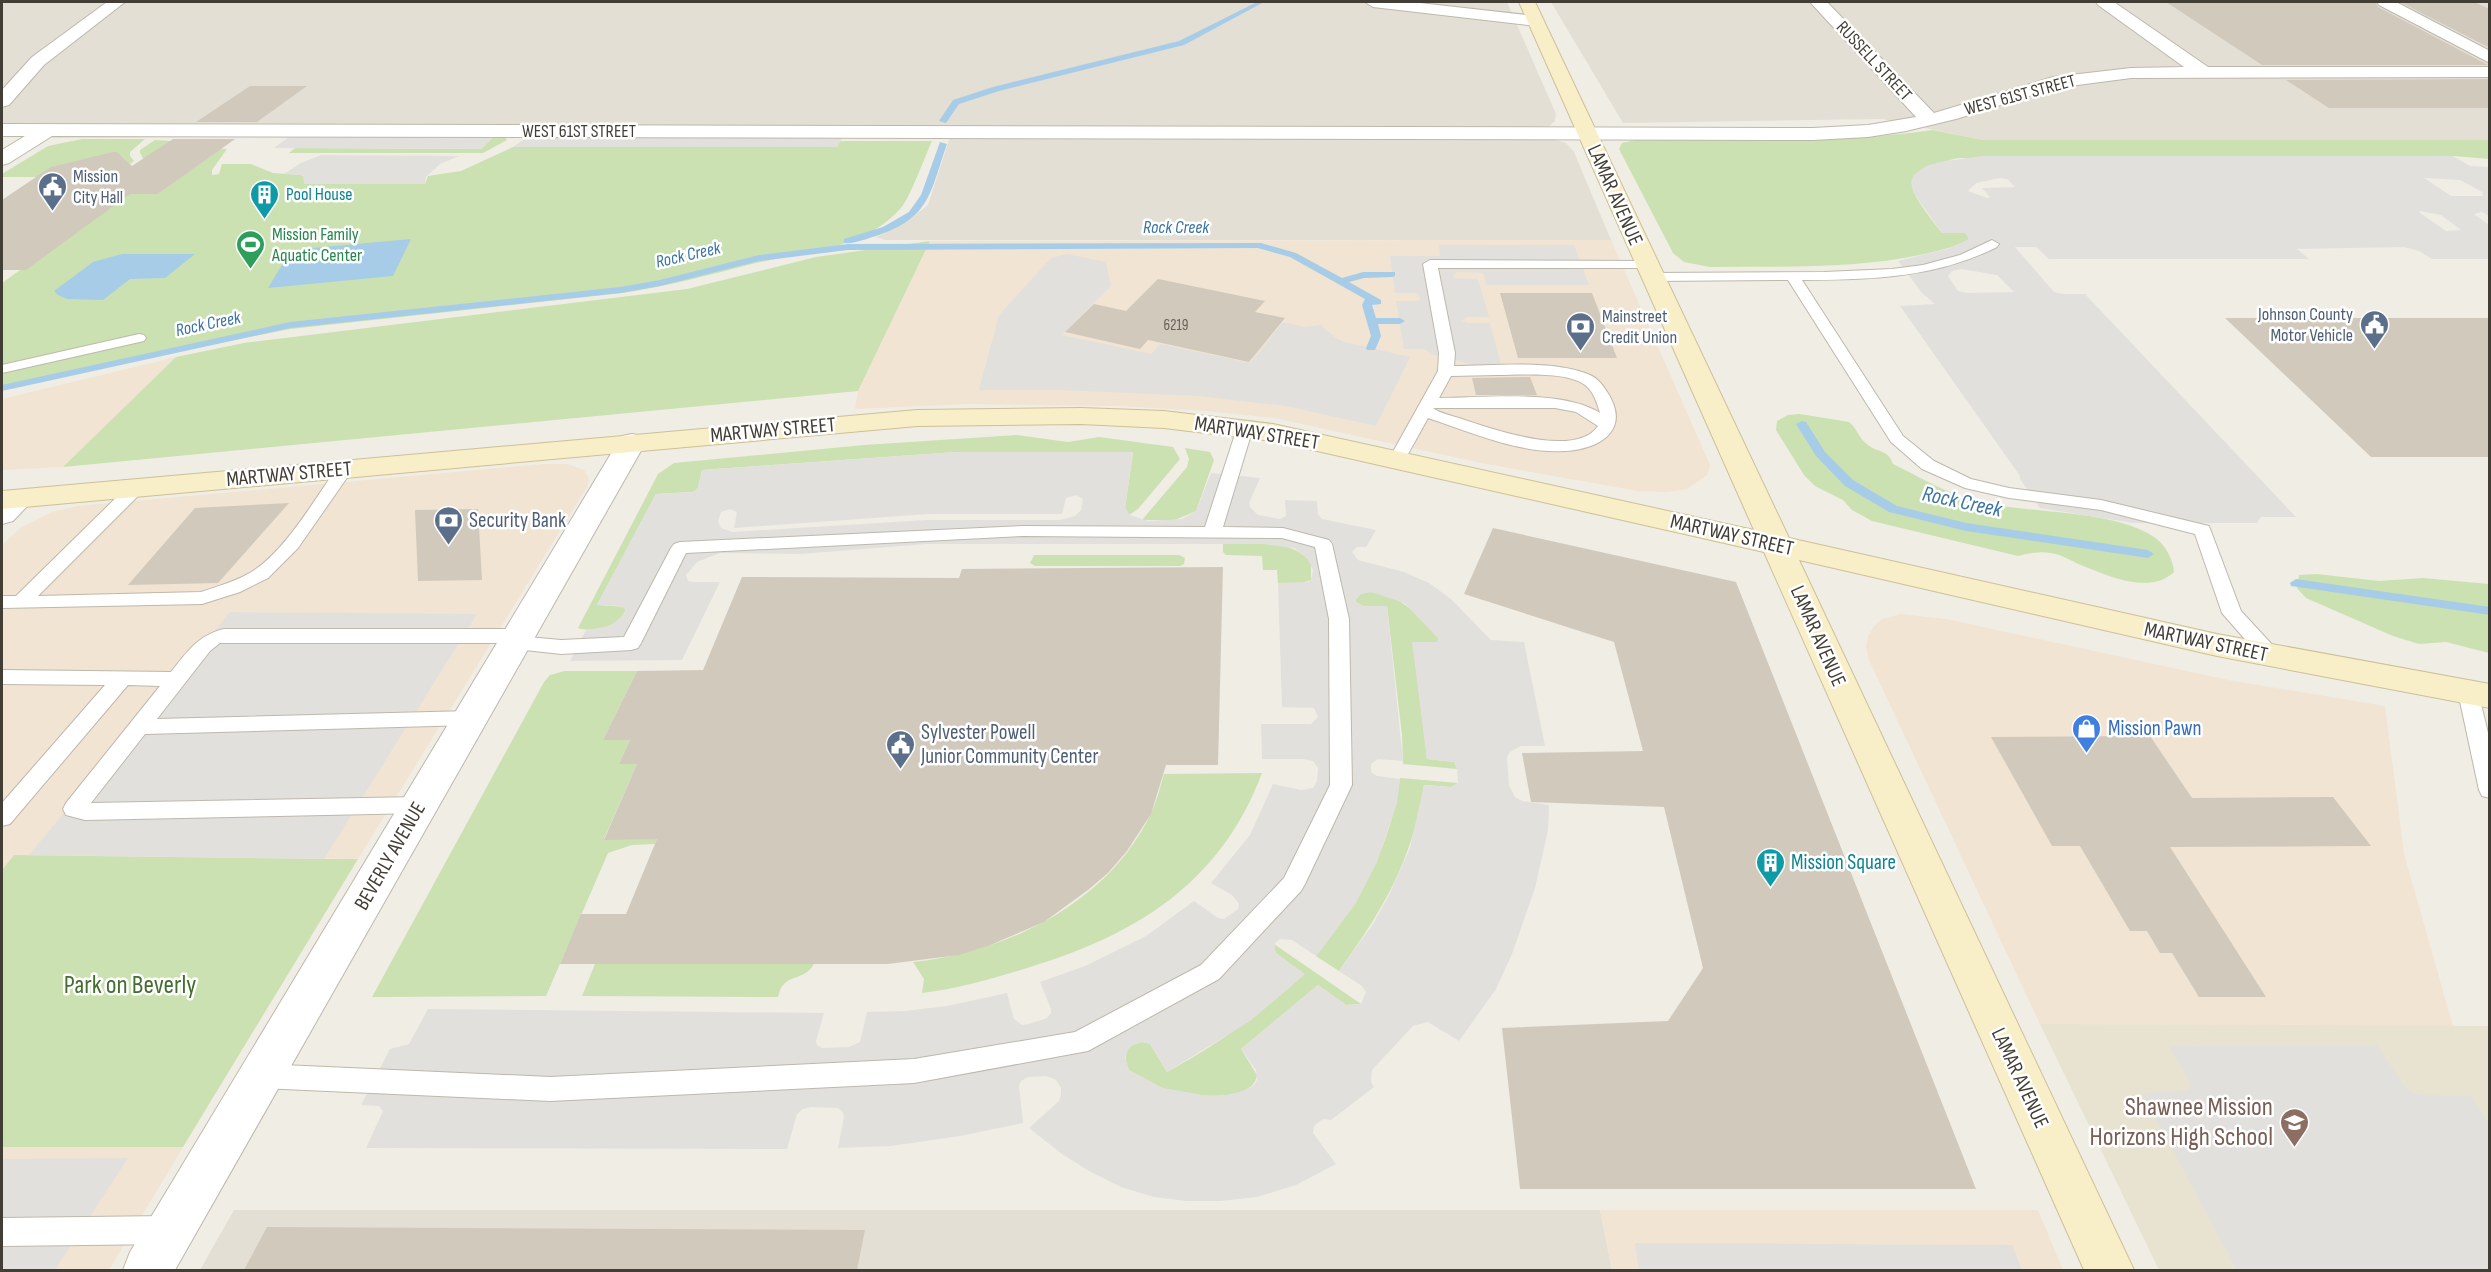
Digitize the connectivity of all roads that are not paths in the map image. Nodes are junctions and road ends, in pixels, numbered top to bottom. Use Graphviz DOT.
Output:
graph roads {
  1 [pos="117,2"];
  2 [pos="1373,2"];
  3 [pos="1527,2"];
  4 [pos="1818,2"];
  5 [pos="2104,2"];
  6 [pos="2385,2"];
  7 [pos="1536,21"];
  8 [pos="2490,58"];
  9 [pos="2200,71"];
  10 [pos="2490,72"];
  11 [pos="2,101"];
  12 [pos="1930,120"];
  13 [pos="2,130"];
  14 [pos="48,130"];
  15 [pos="1588,133"];
  16 [pos="2,159"];
  17 [pos="1992,244"];
  18 [pos="1649,270"];
  19 [pos="1793,276"];
  20 [pos="139,338"];
  21 [pos="2,369"];
  22 [pos="1434,391"];
  23 [pos="1608,420"];
  24 [pos="1245,428"];
  25 [pos="632,442"];
  26 [pos="1397,459"];
  27 [pos="345,469"];
  28 [pos="136,488"];
  29 [pos="7,505"];
  30 [pos="1212,532"];
  31 [pos="1777,545"];
  32 [pos="2,602"];
  33 [pos="21,602"];
  34 [pos="517,639"];
  35 [pos="2271,656"];
  36 [pos="2,677"];
  37 [pos="122,679"];
  38 [pos="177,679"];
  39 [pos="2479,694"];
  40 [pos="471,718"];
  41 [pos="139,727"];
  42 [pos="2490,790"];
  43 [pos="420,805"];
  44 [pos="2,818"];
  45 [pos="261,1076"];
  46 [pos="171,1230"];
  47 [pos="2,1232"];
  48 [pos="148,1270"];
  49 [pos="2109,1270"];
  1 -- 11 [label="street"];
  2 -- 7 [label="street"];
  3 -- 7 [label="street, LAMAR AVENUE"];
  4 -- 12 [label="street, RUSSELL STREET"];
  5 -- 9 [label="street"];
  6 -- 8 [label="street"];
  7 -- 15 [label="street, LAMAR AVENUE"];
  9 -- 10 [label="street, WEST 61ST STREET"];
  9 -- 12 [label="street, WEST 61ST STREET"];
  12 -- 15 [label="street, WEST 61ST STREET"];
  13 -- 14 [label="street, WEST 61ST STREET"];
  14 -- 15 [label="street, WEST 61ST STREET"];
  14 -- 16 [label="street"];
  15 -- 18 [label="street, LAMAR AVENUE"];
  17 -- 19 [label="lane"];
  18 -- 19 [label="lane"];
  18 -- 22 [label="lane"];
  18 -- 31 [label="street, LAMAR AVENUE"];
  19 -- 35 [label="lane"];
  20 -- 21 [label="lane"];
  22 -- 23 [label="lane"];
  22 -- 23 [label="lane"];
  22 -- 23 [label="lane"];
  22 -- 26 [label="lane"];
  24 -- 25 [label="street, MARTWAY STREET"];
  24 -- 26 [label="street, MARTWAY STREET"];
  24 -- 30 [label="lane"];
  25 -- 27 [label="street, MARTWAY STREET"];
  25 -- 34 [label="street, BEVERLY AVENUE"];
  26 -- 31 [label="street, MARTWAY STREET"];
  27 -- 28 [label="street, MARTWAY STREET"];
  27 -- 33 [label="lane"];
  28 -- 29 [label="street, MARTWAY STREET"];
  28 -- 33 [label="lane"];
  30 -- 34 [label="lane"];
  30 -- 45 [label="lane"];
  31 -- 35 [label="street, MARTWAY STREET"];
  31 -- 49 [label="street, LAMAR AVENUE"];
  32 -- 33 [label="lane"];
  34 -- 38 [label="lane"];
  34 -- 40 [label="street, BEVERLY AVENUE"];
  35 -- 39 [label="street, MARTWAY STREET"];
  36 -- 37 [label="lane"];
  37 -- 38 [label="lane"];
  37 -- 44 [label="lane"];
  38 -- 41 [label="lane"];
  39 -- 42 [label="lane"];
  40 -- 41 [label="lane"];
  40 -- 43 [label="street, BEVERLY AVENUE"];
  41 -- 43 [label="lane"];
  43 -- 45 [label="street, BEVERLY AVENUE"];
  45 -- 46 [label="street, BEVERLY AVENUE"];
  46 -- 47 [label="lane"];
  46 -- 48 [label="street, BEVERLY AVENUE"];
}
